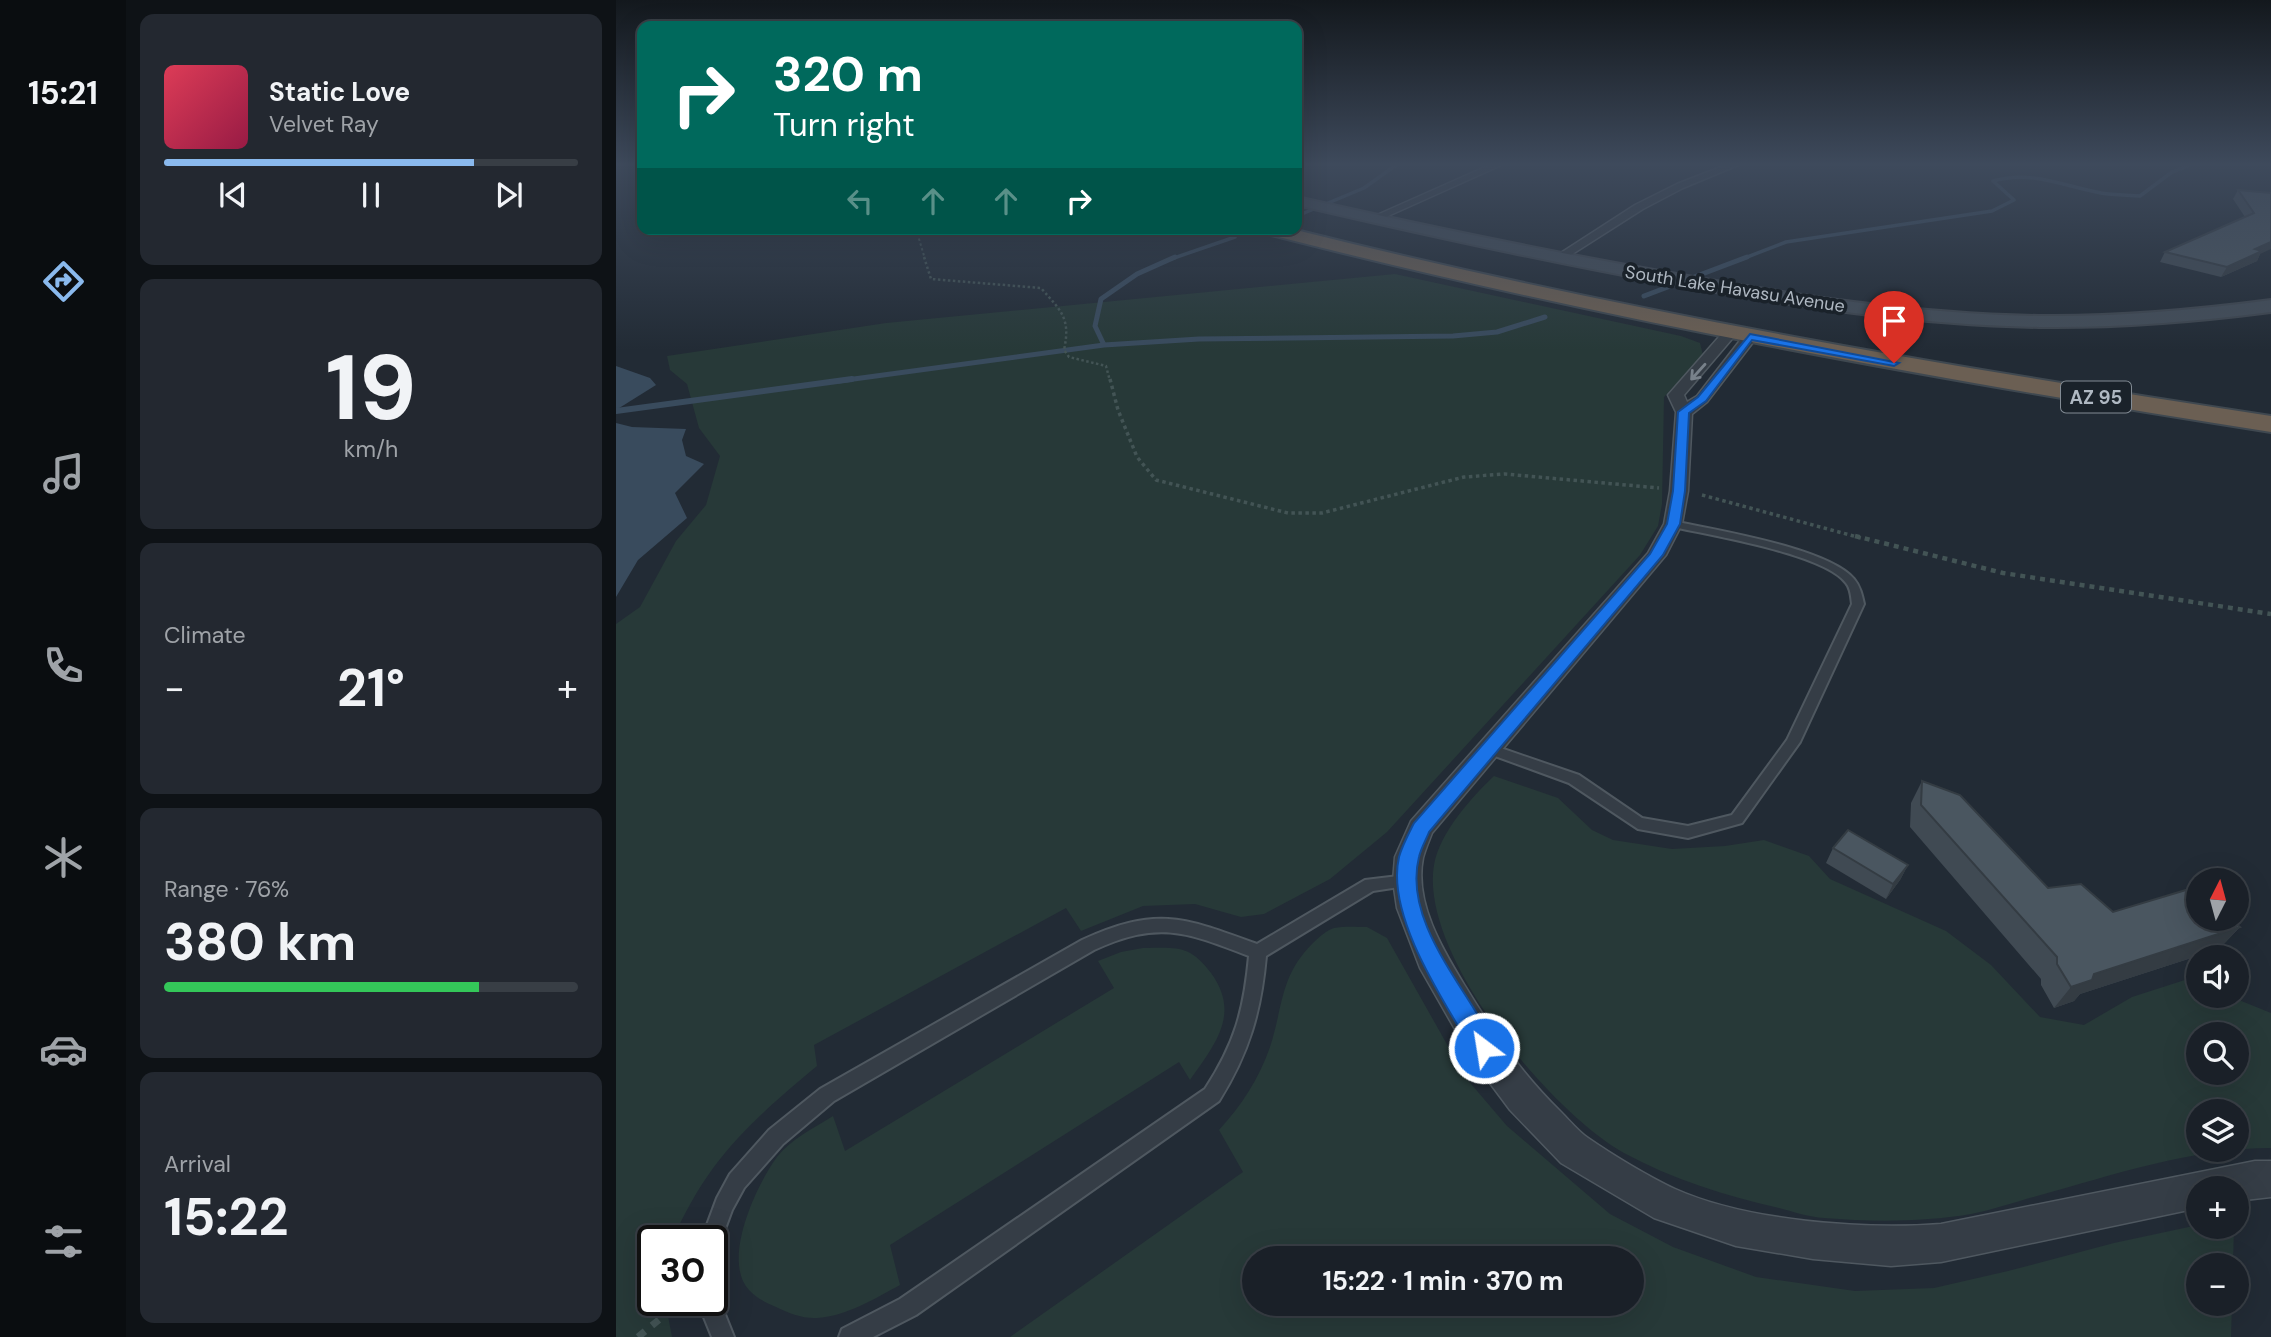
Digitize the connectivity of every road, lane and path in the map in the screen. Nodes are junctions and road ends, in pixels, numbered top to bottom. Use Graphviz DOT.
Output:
graph roads {
  1 [pos="1403,225"];
  2 [pos="1609,225"];
  3 [pos="918,235"];
  4 [pos="1293,235"];
  5 [pos="1559,258"];
  6 [pos="2271,306"];
  7 [pos="1740,335"];
  8 [pos="1684,412"];
  9 [pos="2271,424"];
  10 [pos="1679,491"];
  11 [pos="1673,524"];
  12 [pos="2271,614"];
  13 [pos="1489,749"];
  14 [pos="1407,881"];
  15 [pos="1258,951"];
  16 [pos="2271,1179"];
  17 [pos="2249,1180"];
  18 [pos="2186,1192"];
  19 [pos="717,1225"];
  20 [pos="664,1316"];
  21 [pos="714,1316"];
  22 [pos="638,1337"];
  23 [pos="723,1337"];
  24 [pos="850,1337"];
  1 -- 5 [label="main road, South Lake Havasu Avenue"];
  2 -- 5 [label="street"];
  3 -- 10 [label="path"];
  4 -- 7 [label="highway, AZ 95"];
  5 -- 6 [label="main road, South Lake Havasu Avenue"];
  7 -- 8 [label="street"];
  7 -- 8 [label="street, one-way"];
  7 -- 9 [label="highway, AZ 95"];
  8 -- 10 [label="street"];
  10 -- 11 [label="street"];
  10 -- 12 [label="path"];
  11 -- 13 [label="street"];
  11 -- 13 [label="lane"];
  13 -- 14 [label="street"];
  14 -- 15 [label="lane"];
  14 -- 18 [label="street"];
  15 -- 19 [label="lane"];
  15 -- 24 [label="lane"];
  16 -- 17 [label="street"];
  20 -- 22 [label="path"];
  21 -- 23 [label="lane"];
}
